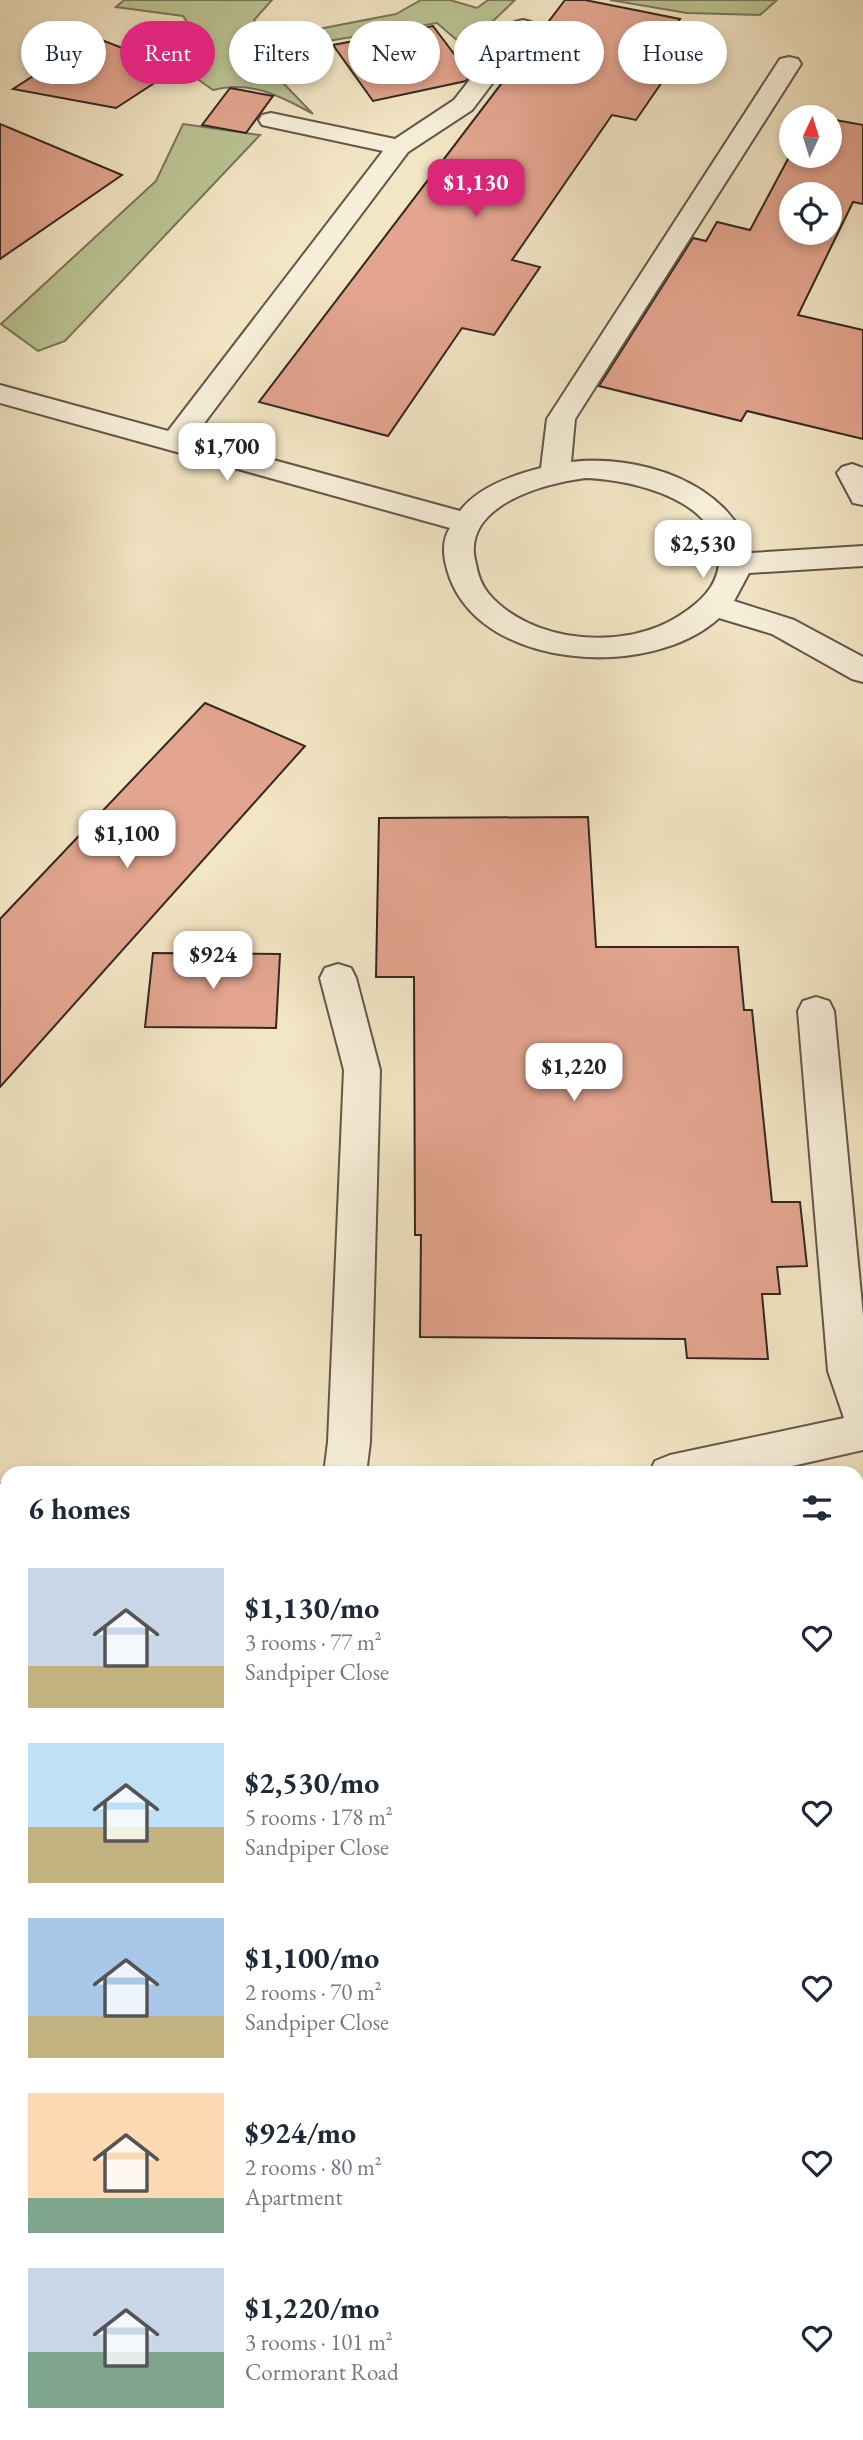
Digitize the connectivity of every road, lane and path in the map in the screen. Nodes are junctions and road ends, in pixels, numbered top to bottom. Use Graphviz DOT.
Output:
graph roads {
  1 [pos="789,64"];
  2 [pos="479,84"];
  3 [pos="271,120"];
  4 [pos="399,146"];
  5 [pos="0,394"];
  6 [pos="175,442"];
  7 [pos="555,472"];
  8 [pos="468,523"];
  9 [pos="863,556"];
  10 [pos="734,563"];
  11 [pos="716,606"];
  12 [pos="863,671"];
  13 [pos="338,978"];
  14 [pos="816,1011"];
  15 [pos="849,1214"];
  16 [pos="863,1415"];
  17 [pos="863,1432"];
  18 [pos="346,1466"];
  19 [pos="707,1466"];
  1 -- 7 [label="street"];
  2 -- 4 [label="street"];
  3 -- 4 [label="street"];
  4 -- 6 [label="street"];
  5 -- 6 [label="street"];
  6 -- 8 [label="street"];
  7 -- 8 [label="street"];
  7 -- 10 [label="street"];
  8 -- 11 [label="street"];
  9 -- 10 [label="street"];
  10 -- 11 [label="street"];
  11 -- 12 [label="street"];
  13 -- 18 [label="street"];
  14 -- 15 [label="street"];
  15 -- 16 [label="street"];
  17 -- 19 [label="street"];
}
